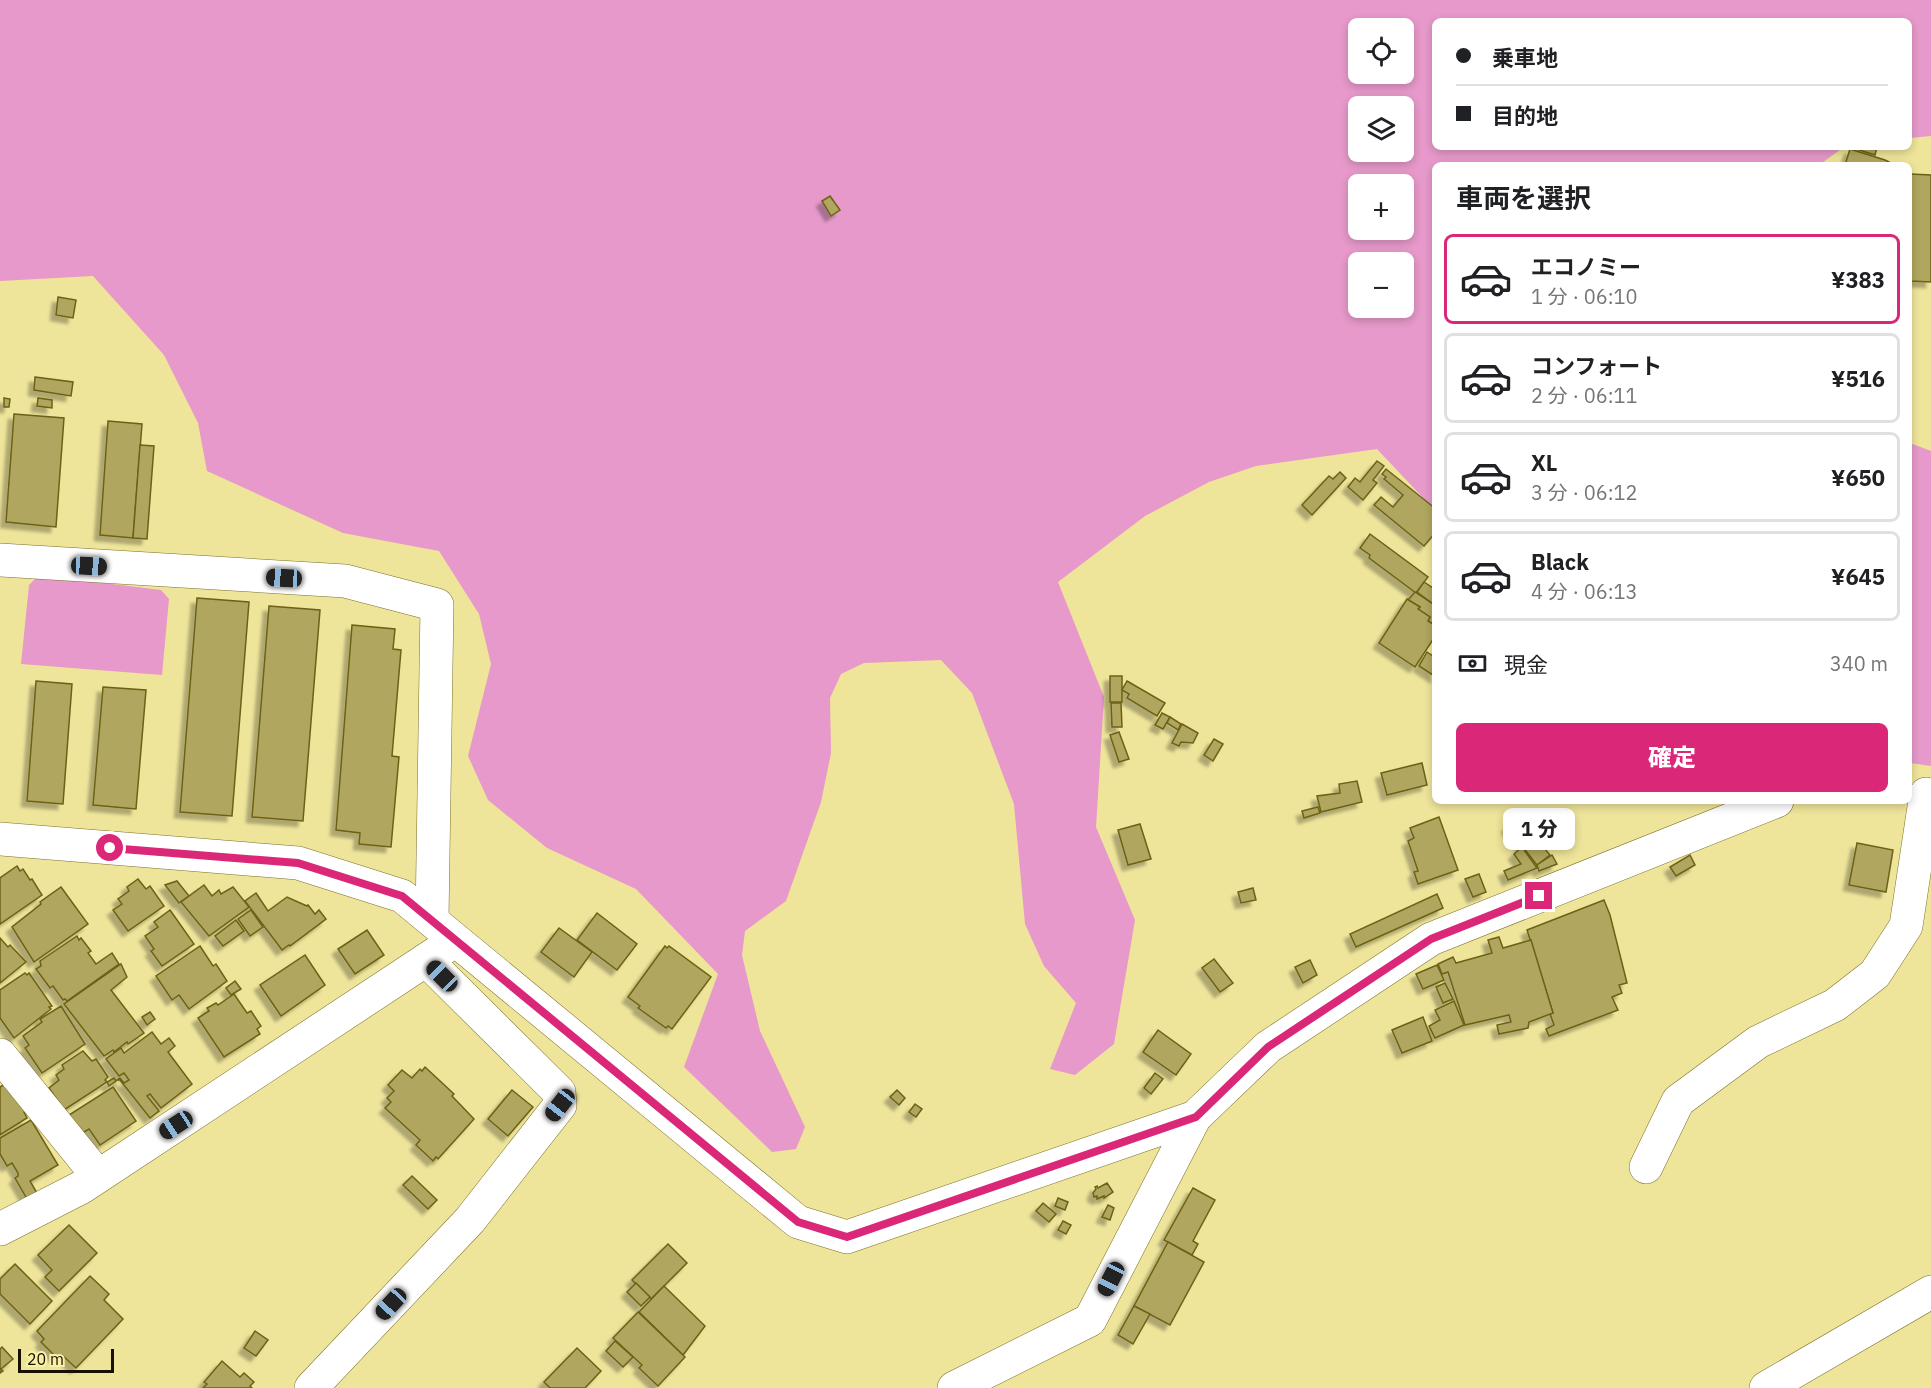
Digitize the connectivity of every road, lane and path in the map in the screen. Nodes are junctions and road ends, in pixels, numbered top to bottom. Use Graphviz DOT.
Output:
graph roads {
  1 [pos="0,560"];
  2 [pos="1922,793"];
  3 [pos="1769,804"];
  4 [pos="6,844"];
  5 [pos="444,930"];
  6 [pos="426,960"];
  7 [pos="0,1055"];
  8 [pos="1196,1117"];
  9 [pos="1646,1167"];
  10 [pos="98,1176"];
  11 [pos="0,1229"];
  12 [pos="1931,1292"];
  13 [pos="311,1388"];
  14 [pos="954,1388"];
  15 [pos="1766,1388"];
  1 -- 5 [label="street"];
  2 -- 9 [label="street"];
  3 -- 8 [label="street"];
  4 -- 5 [label="street"];
  5 -- 6 [label="street"];
  5 -- 8 [label="street"];
  6 -- 10 [label="street"];
  6 -- 13 [label="street"];
  7 -- 10 [label="street"];
  8 -- 14 [label="street"];
  10 -- 11 [label="street"];
  12 -- 15 [label="street"];
}
